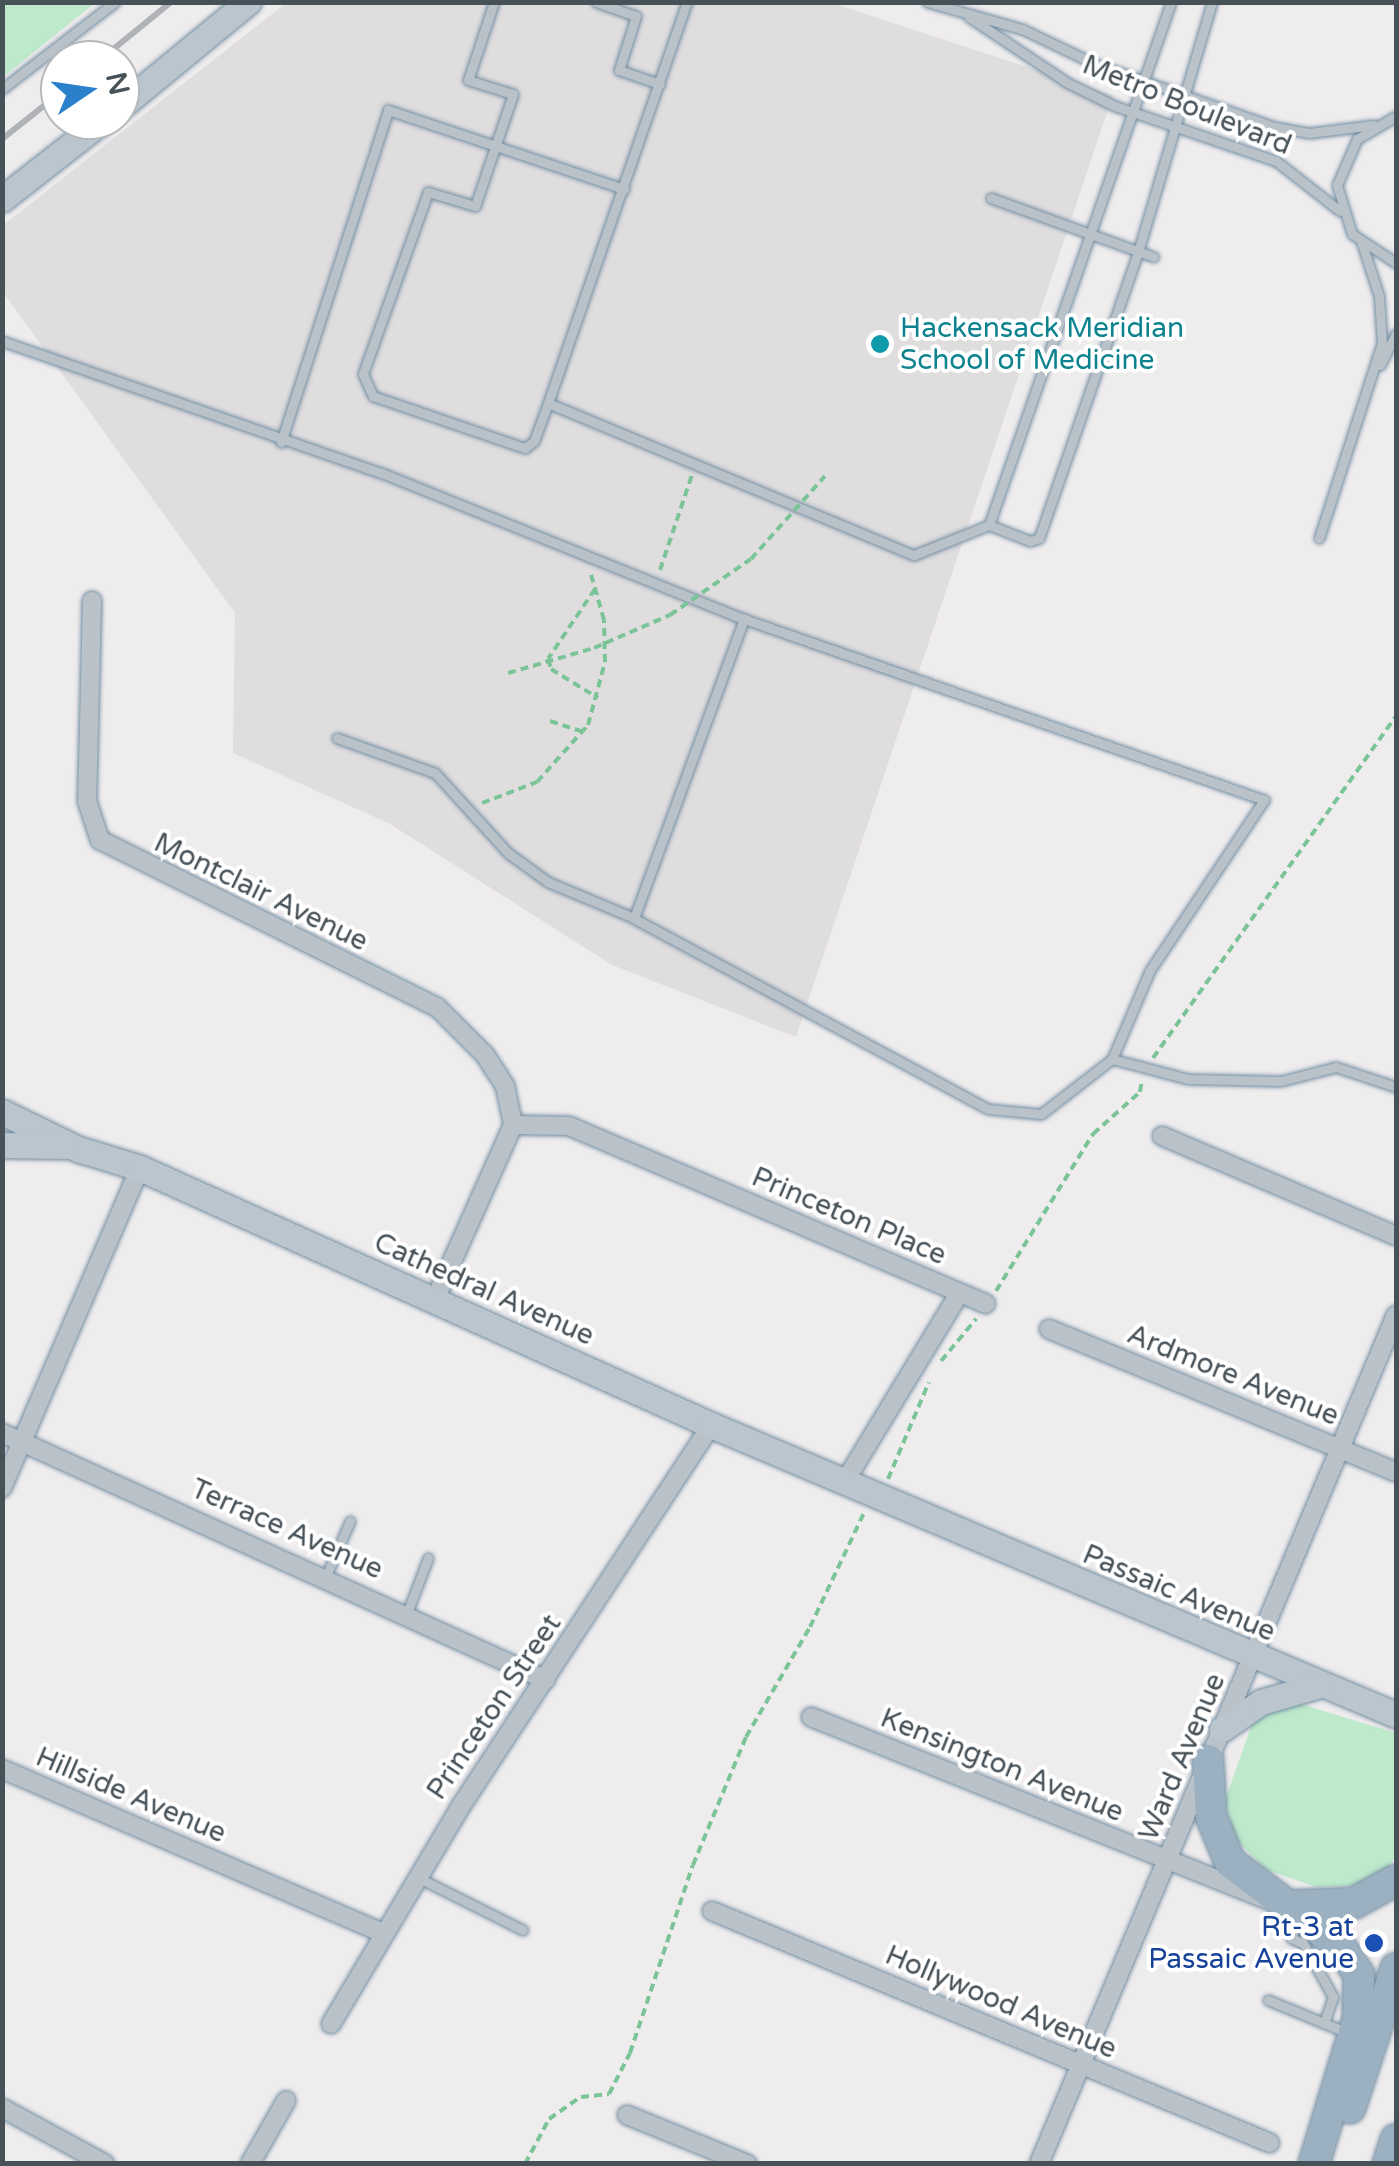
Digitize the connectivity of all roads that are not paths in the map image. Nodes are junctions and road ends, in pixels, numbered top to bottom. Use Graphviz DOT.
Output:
graph roads {
  1 [pos="115,2"];
  2 [pos="248,2"];
  3 [pos="494,2"];
  4 [pos="596,2"];
  5 [pos="687,2"];
  6 [pos="927,2"];
  7 [pos="1171,2"];
  8 [pos="1212,2"];
  9 [pos="963,13"];
  10 [pos="1142,80"];
  11 [pos="660,84"];
  12 [pos="2,89"];
  13 [pos="140,91"];
  14 [pos="1182,94"];
  15 [pos="1132,111"];
  16 [pos="1396,116"];
  17 [pos="1374,125"];
  18 [pos="1174,127"];
  19 [pos="77,140"];
  20 [pos="495,146"];
  21 [pos="624,189"];
  22 [pos="992,198"];
  23 [pos="2,199"];
  24 [pos="1340,211"];
  25 [pos="1091,234"];
  26 [pos="1362,244"];
  27 [pos="1138,252"];
  28 [pos="1154,256"];
  29 [pos="1396,263"];
  30 [pos="1396,334"];
  31 [pos="2,341"];
  32 [pos="1376,372"];
  33 [pos="548,403"];
  34 [pos="282,442"];
  35 [pos="989,525"];
  36 [pos="1319,538"];
  37 [pos="92,602"];
  38 [pos="744,619"];
  39 [pos="336,738"];
  40 [pos="634,918"];
  41 [pos="1112,1058"];
  42 [pos="1396,1088"];
  43 [pos="2,1112"];
  44 [pos="513,1125"];
  45 [pos="1162,1136"];
  46 [pos="2,1145"];
  47 [pos="78,1149"];
  48 [pos="140,1168"];
  49 [pos="1396,1236"];
  50 [pos="959,1294"];
  51 [pos="435,1299"];
  52 [pos="986,1304"];
  53 [pos="1396,1315"];
  54 [pos="1049,1329"];
  55 [pos="711,1425"];
  56 [pos="2,1433"];
  57 [pos="22,1442"];
  58 [pos="1340,1449"];
  59 [pos="1396,1472"];
  60 [pos="844,1483"];
  61 [pos="2,1488"];
  62 [pos="350,1520"];
  63 [pos="939,1524"];
  64 [pos="428,1558"];
  65 [pos="326,1576"];
  66 [pos="407,1614"];
  67 [pos="1253,1658"];
  68 [pos="546,1680"];
  69 [pos="1322,1685"];
  70 [pos="1396,1716"];
  71 [pos="811,1717"];
  72 [pos="1222,1730"];
  73 [pos="1208,1760"];
  74 [pos="2,1769"];
  75 [pos="1167,1862"];
  76 [pos="417,1877"];
  77 [pos="1396,1880"];
  78 [pos="1292,1911"];
  79 [pos="712,1912"];
  80 [pos="522,1930"];
  81 [pos="382,1933"];
  82 [pos="1396,1968"];
  83 [pos="1268,2000"];
  84 [pos="331,2024"];
  85 [pos="1339,2029"];
  86 [pos="1080,2066"];
  87 [pos="286,2101"];
  88 [pos="2,2108"];
  89 [pos="627,2115"];
  90 [pos="1270,2142"];
  91 [pos="105,2164"];
  92 [pos="250,2164"];
  93 [pos="747,2164"];
  94 [pos="1039,2164"];
  95 [pos="1314,2164"];
  96 [pos="1332,2164"];
  1 -- 12 [label="lane"];
  2 -- 13 [label="main road"];
  3 -- 20 [label="lane"];
  4 -- 11 [label="lane"];
  5 -- 11 [label="lane"];
  6 -- 9 [label="lane, Metro Boulevard"];
  7 -- 10 [label="lane"];
  8 -- 14 [label="lane"];
  9 -- 10 [label="lane, Metro Boulevard"];
  9 -- 15 [label="lane, Metro Boulevard"];
  10 -- 14 [label="lane, Metro Boulevard"];
  10 -- 15 [label="lane"];
  11 -- 21 [label="lane"];
  14 -- 17 [label="lane, Metro Boulevard"];
  14 -- 18 [label="lane"];
  15 -- 18 [label="lane, Metro Boulevard"];
  15 -- 25 [label="lane"];
  16 -- 17 [label="lane"];
  17 -- 24 [label="lane"];
  18 -- 24 [label="lane, Metro Boulevard"];
  18 -- 27 [label="lane"];
  19 -- 23 [label="main road"];
  20 -- 21 [label="lane"];
  20 -- 33 [label="lane"];
  20 -- 34 [label="lane"];
  21 -- 33 [label="lane"];
  22 -- 25 [label="lane"];
  24 -- 26 [label="lane, Metro Boulevard"];
  25 -- 27 [label="lane"];
  25 -- 35 [label="lane"];
  26 -- 29 [label="lane"];
  26 -- 32 [label="lane"];
  27 -- 28 [label="lane"];
  27 -- 35 [label="lane"];
  30 -- 32 [label="lane"];
  31 -- 34 [label="lane"];
  32 -- 36 [label="lane"];
  33 -- 35 [label="lane"];
  34 -- 38 [label="lane"];
  37 -- 44 [label="street, Montclair Avenue"];
  38 -- 40 [label="lane"];
  38 -- 41 [label="lane"];
  39 -- 40 [label="lane"];
  40 -- 41 [label="lane"];
  41 -- 42 [label="lane"];
  43 -- 47 [label="main road, Cathedral Avenue"];
  44 -- 50 [label="street, Princeton Place"];
  44 -- 51 [label="street"];
  45 -- 49 [label="street"];
  46 -- 47 [label="main road"];
  47 -- 48 [label="main road, Cathedral Avenue"];
  48 -- 51 [label="main road, Cathedral Avenue"];
  48 -- 57 [label="street"];
  50 -- 52 [label="street"];
  50 -- 60 [label="street, Princeton Place"];
  51 -- 55 [label="main road, Cathedral Avenue"];
  53 -- 58 [label="street, Ward Avenue"];
  54 -- 58 [label="street, Ardmore Avenue"];
  55 -- 60 [label="main road, Cathedral Avenue"];
  55 -- 68 [label="street, Princeton Street"];
  56 -- 57 [label="street, Terrace Avenue"];
  57 -- 61 [label="street"];
  57 -- 65 [label="street, Terrace Avenue"];
  58 -- 59 [label="street, Ardmore Avenue"];
  58 -- 67 [label="street, Ward Avenue"];
  60 -- 63 [label="main road, Cathedral Avenue"];
  62 -- 65 [label="lane"];
  63 -- 67 [label="main road, Passaic Avenue"];
  64 -- 66 [label="lane"];
  65 -- 66 [label="street, Terrace Avenue"];
  66 -- 68 [label="street, Terrace Avenue"];
  67 -- 69 [label="main road, Passaic Avenue"];
  67 -- 72 [label="street, Ward Avenue"];
  68 -- 76 [label="street, Princeton Street"];
  69 -- 70 [label="main road, Passaic Avenue"];
  69 -- 72 [label="main road"];
  71 -- 75 [label="street, Kensington Avenue"];
  72 -- 73 [label="street, Ward Avenue"];
  73 -- 75 [label="street, Ward Avenue"];
  73 -- 78 [label="highway"];
  74 -- 81 [label="street, Hillside Avenue"];
  75 -- 78 [label="street, Kensington Avenue"];
  75 -- 86 [label="street, Ward Avenue"];
  76 -- 80 [label="lane"];
  76 -- 81 [label="street, Princeton Street"];
  77 -- 78 [label="highway"];
  78 -- 85 [label="highway"];
  79 -- 86 [label="street, Hollywood Avenue"];
  81 -- 84 [label="street, Princeton Street"];
  82 -- 96 [label="highway"];
  83 -- 85 [label="lane"];
  85 -- 95 [label="highway"];
  86 -- 90 [label="street, Hollywood Avenue"];
  86 -- 94 [label="street, Ward Avenue"];
  87 -- 92 [label="street"];
  88 -- 91 [label="street"];
  89 -- 93 [label="street"];
}
